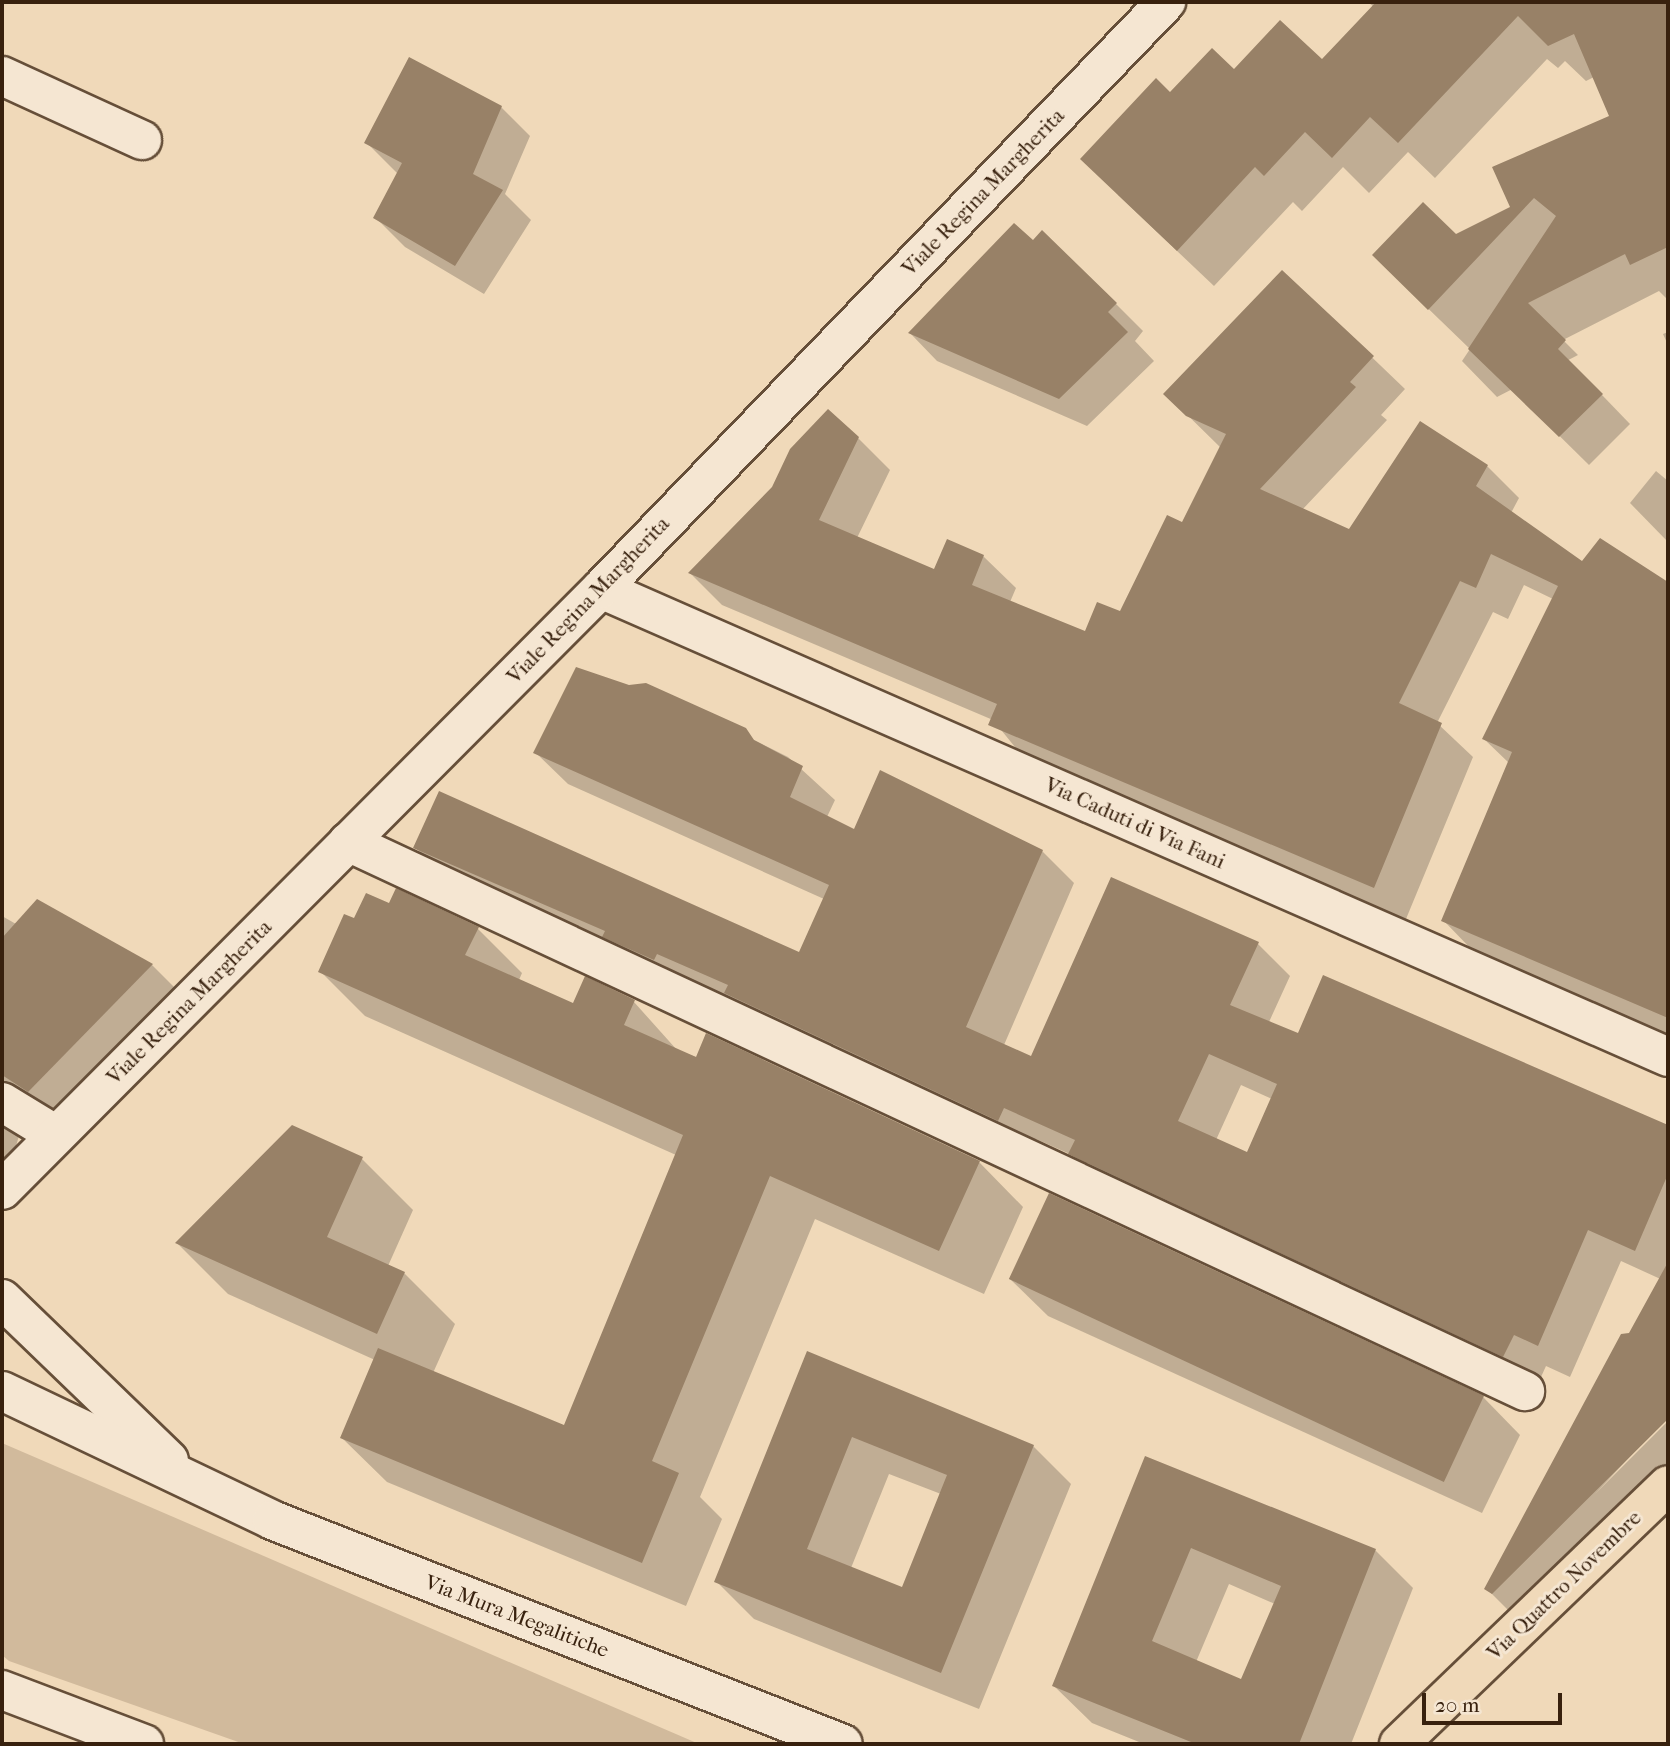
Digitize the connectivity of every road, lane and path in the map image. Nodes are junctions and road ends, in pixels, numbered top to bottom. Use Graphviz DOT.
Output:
graph roads {
  1 [pos="1166,2"];
  2 [pos="2,76"];
  3 [pos="142,140"];
  4 [pos="601,589"];
  5 [pos="348,842"];
  6 [pos="1668,1057"];
  7 [pos="2,1102"];
  8 [pos="57,1135"];
  9 [pos="2,1190"];
  10 [pos="2,1299"];
  11 [pos="2,1391"];
  12 [pos="1525,1391"];
  13 [pos="193,1484"];
  14 [pos="1668,1485"];
  15 [pos="2,1690"];
  16 [pos="144,1744"];
  17 [pos="844,1744"];
  18 [pos="1399,1744"];
  1 -- 4 [label="street, Viale Regina Margherita"];
  2 -- 3 [label="street"];
  4 -- 5 [label="street, Viale Regina Margherita"];
  4 -- 6 [label="street, Via Caduti di Via Fani"];
  5 -- 8 [label="street, Viale Regina Margherita"];
  5 -- 12 [label="street"];
  7 -- 8 [label="street"];
  8 -- 9 [label="street, Viale Regina Margherita"];
  10 -- 13 [label="street"];
  11 -- 13 [label="street, Via Mura Megalitiche"];
  13 -- 17 [label="street, Via Mura Megalitiche"];
  14 -- 18 [label="main road, Via Quattro Novembre"];
  15 -- 16 [label="street"];
}
